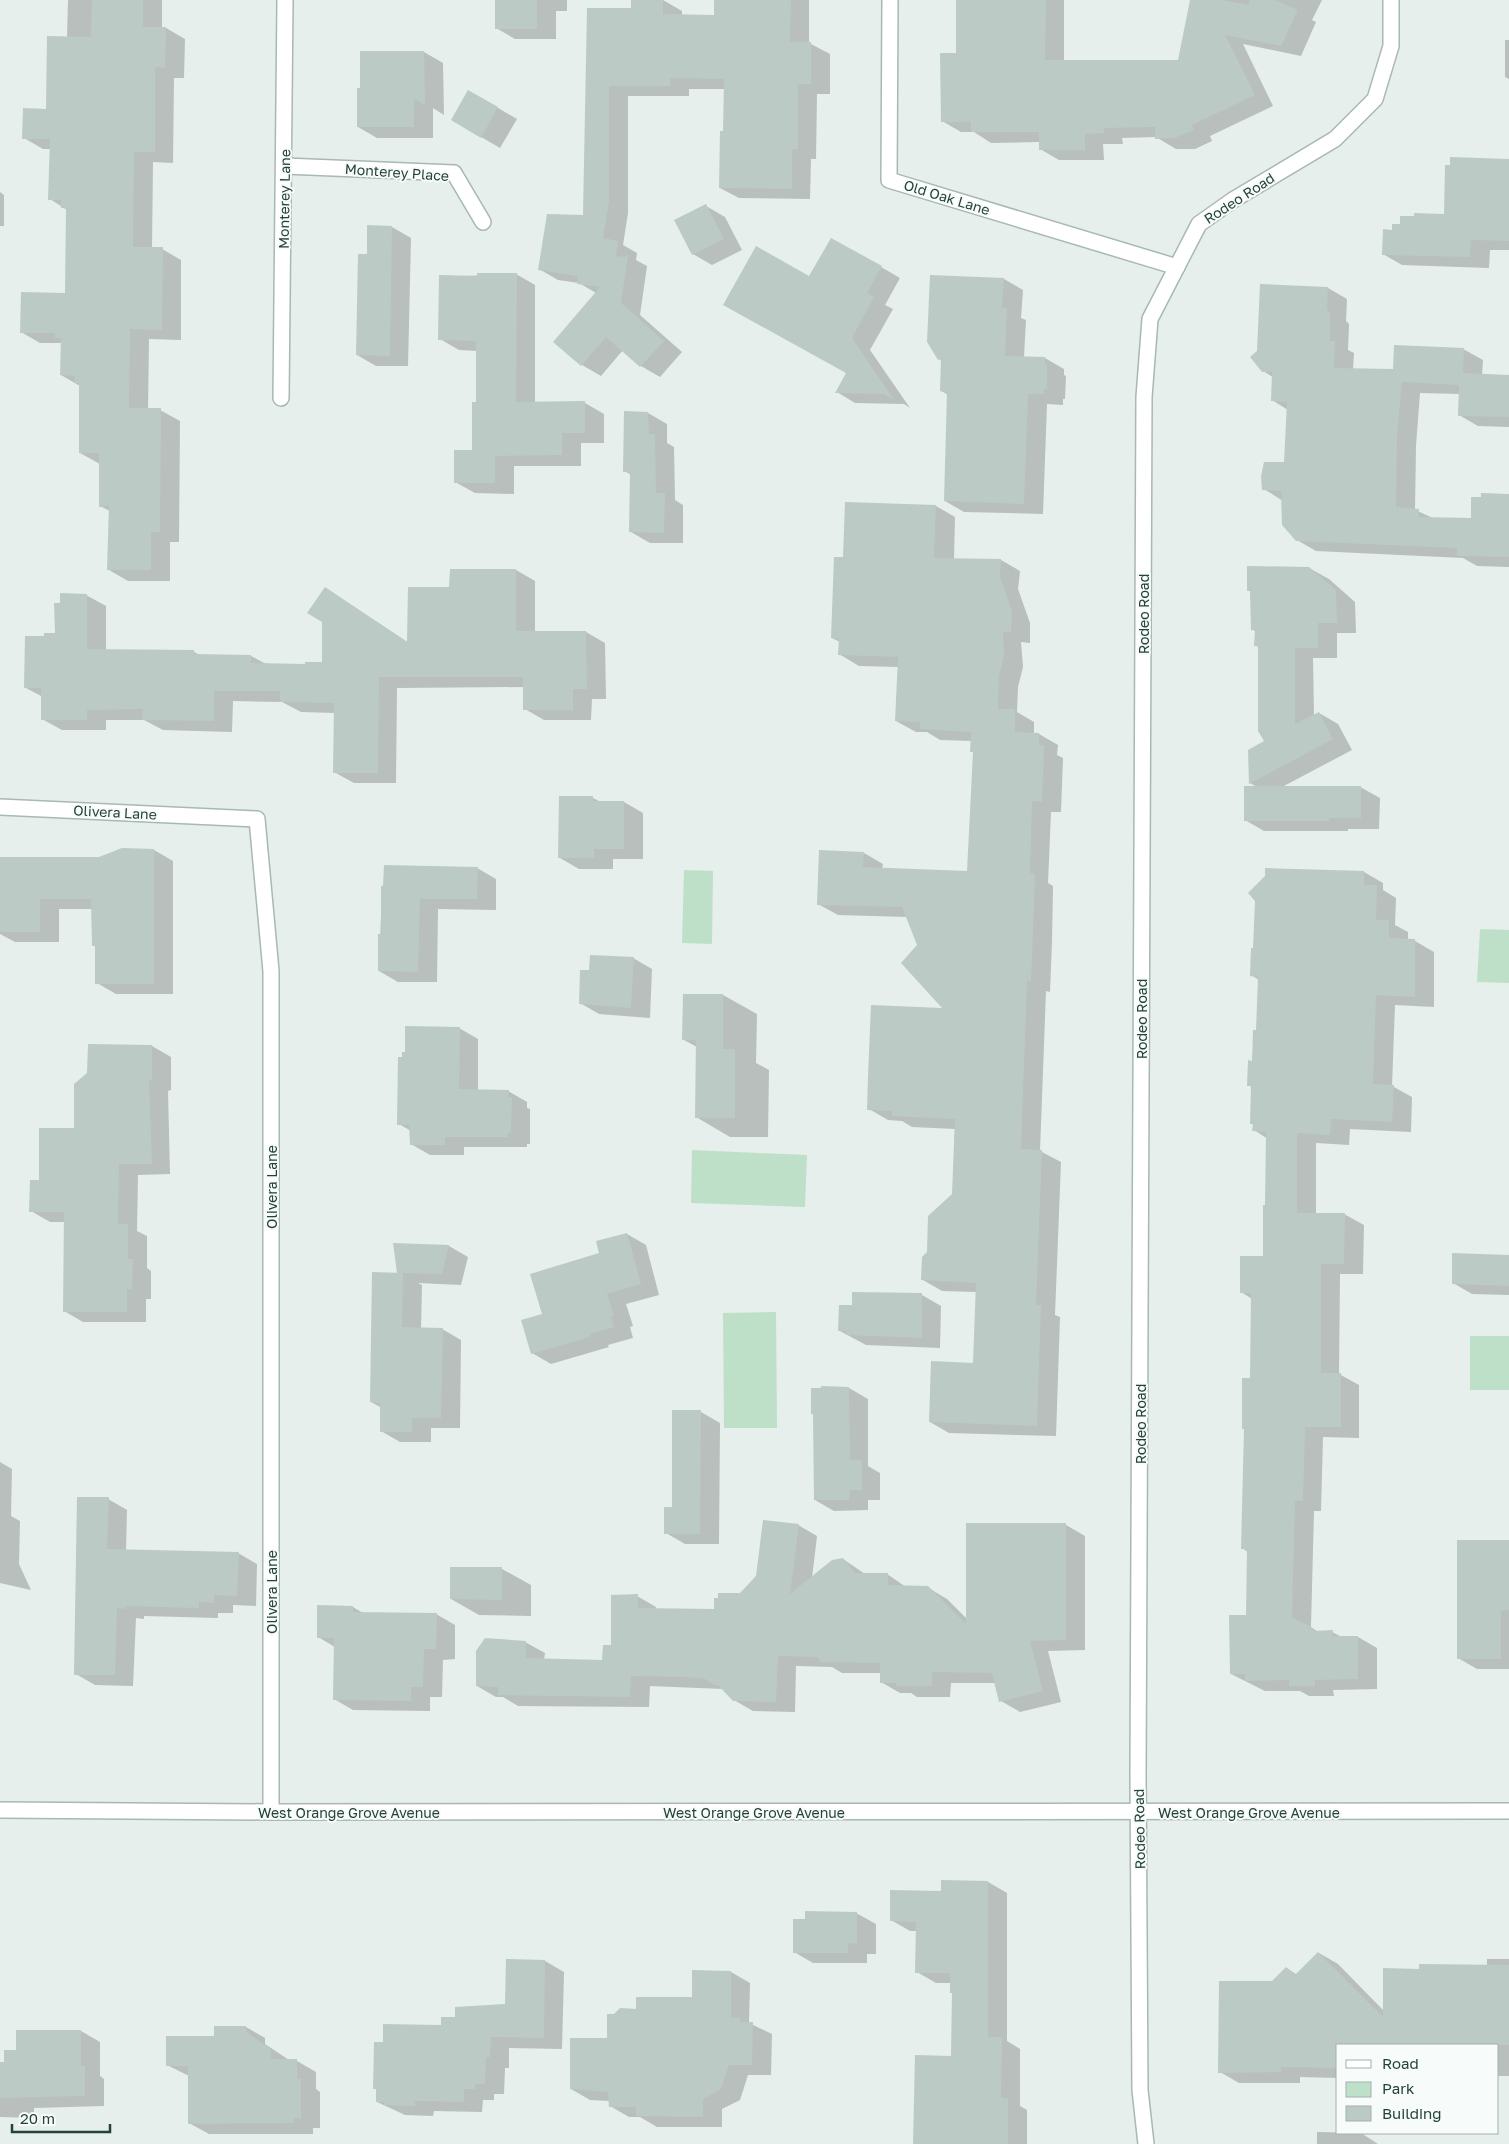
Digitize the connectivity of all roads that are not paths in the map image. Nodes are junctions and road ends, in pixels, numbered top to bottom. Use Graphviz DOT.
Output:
graph roads {
  1 [pos="285,0"];
  2 [pos="890,0"];
  3 [pos="1391,0"];
  4 [pos="285,166"];
  5 [pos="483,222"];
  6 [pos="1177,267"];
  7 [pos="282,398"];
  8 [pos="0,807"];
  9 [pos="0,1810"];
  10 [pos="1509,1811"];
  11 [pos="271,1812"];
  12 [pos="1139,1812"];
  13 [pos="1146,2144"];
  1 -- 4 [label="street, Monterey Lane"];
  2 -- 6 [label="street, Old Oak Lane"];
  3 -- 6 [label="street, Rodeo Road"];
  4 -- 5 [label="street, Monterey Place"];
  4 -- 7 [label="street, Monterey Lane"];
  6 -- 12 [label="street, Rodeo Road"];
  8 -- 11 [label="street, Olivera Lane"];
  9 -- 11 [label="street, West Orange Grove Avenue"];
  10 -- 12 [label="street, West Orange Grove Avenue"];
  11 -- 12 [label="street, West Orange Grove Avenue"];
  12 -- 13 [label="street, Rodeo Road"];
}
